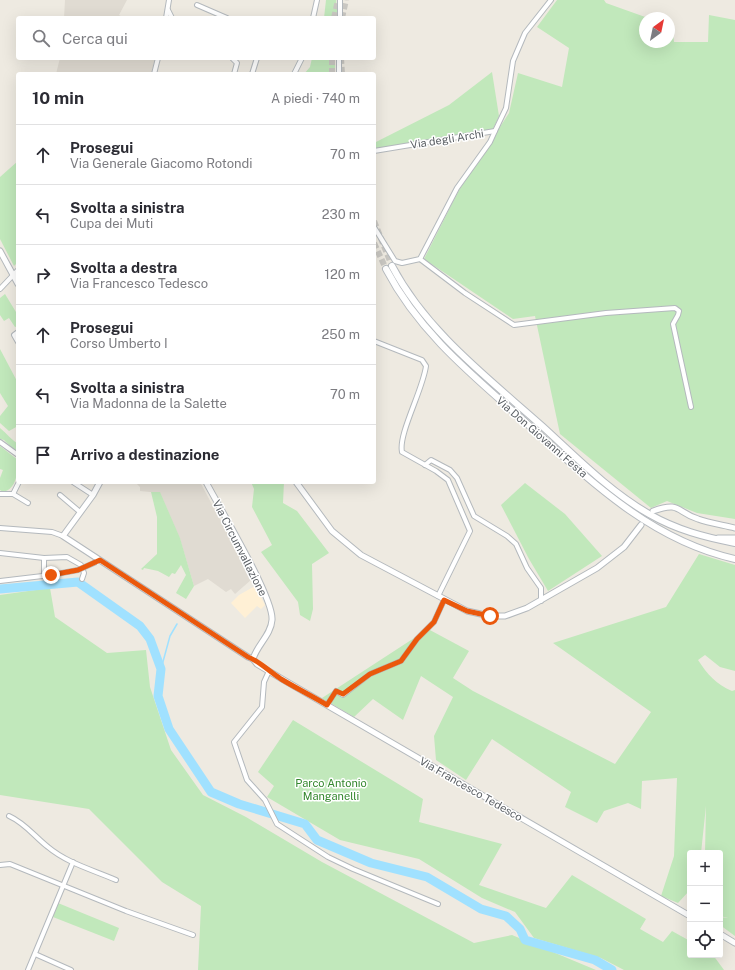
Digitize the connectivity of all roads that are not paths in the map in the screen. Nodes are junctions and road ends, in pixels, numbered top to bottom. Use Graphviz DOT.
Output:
graph roads {
  1 [pos="169,0"];
  2 [pos="317,0"];
  3 [pos="340,0"];
  4 [pos="551,0"];
  5 [pos="197,5"];
  6 [pos="168,7"];
  7 [pos="166,16"];
  8 [pos="171,16"];
  9 [pos="222,16"];
  10 [pos="313,16"];
  11 [pos="340,16"];
  12 [pos="158,60"];
  13 [pos="234,60"];
  14 [pos="238,60"];
  15 [pos="256,60"];
  16 [pos="301,60"];
  17 [pos="339,60"];
  18 [pos="236,63"];
  19 [pos="154,72"];
  20 [pos="234,72"];
  21 [pos="253,72"];
  22 [pos="295,72"];
  23 [pos="339,72"];
  24 [pos="495,131"];
  25 [pos="376,151"];
  26 [pos="376,230"];
  27 [pos="0,250"];
  28 [pos="420,259"];
  29 [pos="392,266"];
  30 [pos="386,269"];
  31 [pos="16,272"];
  32 [pos="13,275"];
  33 [pos="16,280"];
  34 [pos="0,289"];
  35 [pos="376,342"];
  36 [pos="691,407"];
  37 [pos="0,442"];
  38 [pos="16,454"];
  39 [pos="425,465"];
  40 [pos="18,484"];
  41 [pos="76,484"];
  42 [pos="81,484"];
  43 [pos="99,484"];
  44 [pos="207,484"];
  45 [pos="297,484"];
  46 [pos="82,489"];
  47 [pos="0,494"];
  48 [pos="13,494"];
  49 [pos="60,495"];
  50 [pos="93,495"];
  51 [pos="28,503"];
  52 [pos="653,511"];
  53 [pos="80,512"];
  54 [pos="641,525"];
  55 [pos="0,528"];
  56 [pos="735,528"];
  57 [pos="63,536"];
  58 [pos="712,538"];
  59 [pos="735,538"];
  60 [pos="735,542"];
  61 [pos="0,553"];
  62 [pos="44,558"];
  63 [pos="735,559"];
  64 [pos="98,561"];
  65 [pos="44,576"];
  66 [pos="82,579"];
  67 [pos="0,581"];
  68 [pos="438,596"];
  69 [pos="444,600"];
  70 [pos="541,601"];
  71 [pos="253,659"];
  72 [pos="269,671"];
  73 [pos="327,705"];
  74 [pos="9,816"];
  75 [pos="74,862"];
  76 [pos="0,865"];
  77 [pos="116,880"];
  78 [pos="64,886"];
  79 [pos="438,904"];
  80 [pos="687,914"];
  81 [pos="193,935"];
  82 [pos="723,936"];
  83 [pos="735,943"];
  84 [pos="35,954"];
  85 [pos="28,970"];
  86 [pos="72,970"];
  1 -- 6 [label="street"];
  2 -- 10 [label="street"];
  3 -- 11 [label="street"];
  4 -- 24 [label="street, Via degli Archi"];
  5 -- 9 [label="street"];
  6 -- 7 [label="street"];
  6 -- 8 [label="street"];
  12 -- 19 [label="street"];
  13 -- 18 [label="street"];
  14 -- 18 [label="street"];
  15 -- 21 [label="street"];
  16 -- 22 [label="street"];
  17 -- 23 [label="street"];
  18 -- 20 [label="street"];
  24 -- 25 [label="street, Via degli Archi"];
  24 -- 28 [label="street"];
  26 -- 28 [label="street"];
  27 -- 32 [label="street"];
  28 -- 36 [label="street"];
  29 -- 58 [label="main road, Via Don Giovanni Festa"];
  30 -- 63 [label="main road, Via Don Giovanni Festa"];
  31 -- 32 [label="street"];
  32 -- 33 [label="street"];
  32 -- 34 [label="street"];
  35 -- 39 [label="street"];
  37 -- 38 [label="street"];
  39 -- 68 [label="street"];
  39 -- 70 [label="street"];
  40 -- 48 [label="street"];
  41 -- 46 [label="street"];
  42 -- 46 [label="street"];
  43 -- 50 [label="street"];
  44 -- 71 [label="street, Via Circumvallazione"];
  45 -- 68 [label="street"];
  46 -- 50 [label="street"];
  47 -- 48 [label="street"];
  48 -- 51 [label="street"];
  49 -- 53 [label="street"];
  50 -- 53 [label="street"];
  52 -- 56 [label="street"];
  53 -- 57 [label="street"];
  54 -- 70 [label="street"];
  55 -- 57 [label="street"];
  57 -- 64 [label="street, Via Francesco Tedesco"];
  58 -- 59 [label="street"];
  58 -- 60 [label="main road, Via Don Giovanni Festa"];
  61 -- 62 [label="street"];
  62 -- 65 [label="street"];
  62 -- 66 [label="street"];
  64 -- 65 [label="street, bridge"];
  64 -- 71 [label="street, Via Francesco Tedesco"];
  65 -- 67 [label="street"];
  68 -- 69 [label="street"];
  69 -- 70 [label="street"];
  69 -- 73 [label="street"];
  71 -- 72 [label="street, Via Francesco Tedesco"];
  72 -- 73 [label="street, Via Francesco Tedesco"];
  72 -- 79 [label="street"];
  73 -- 80 [label="street, Via Francesco Tedesco"];
  74 -- 75 [label="street"];
  75 -- 77 [label="street"];
  75 -- 78 [label="street"];
  76 -- 78 [label="street"];
  78 -- 81 [label="street"];
  78 -- 84 [label="street"];
  82 -- 83 [label="street"];
  84 -- 85 [label="street"];
  84 -- 86 [label="street"];
}
